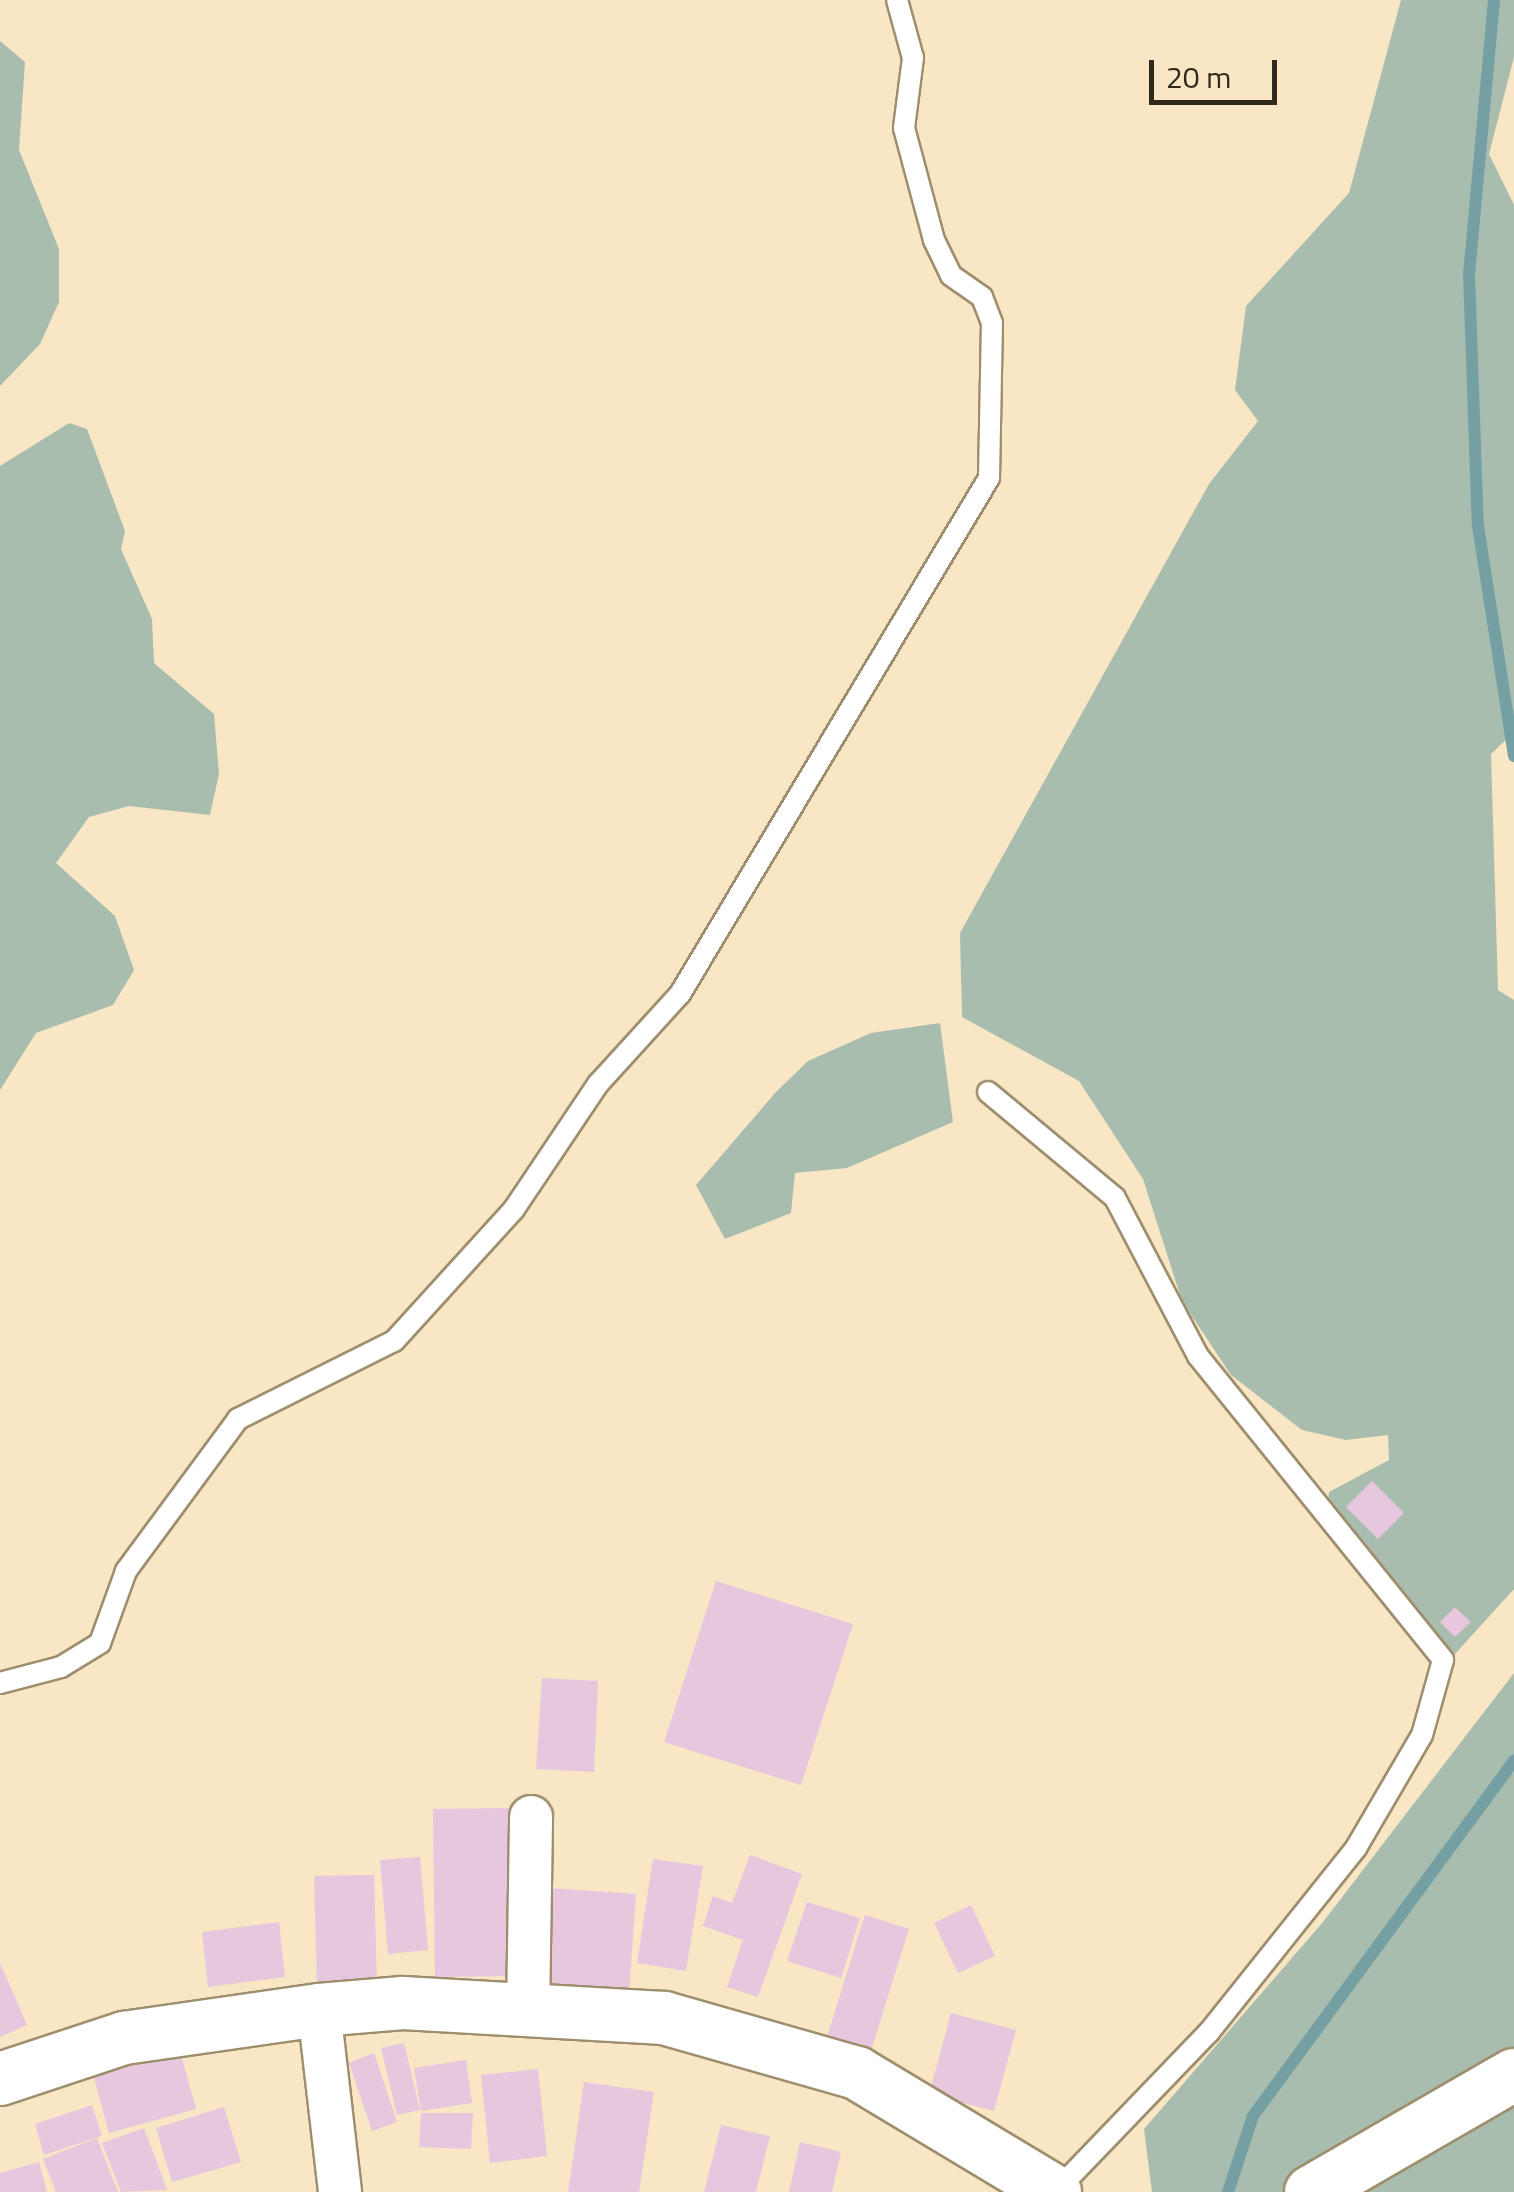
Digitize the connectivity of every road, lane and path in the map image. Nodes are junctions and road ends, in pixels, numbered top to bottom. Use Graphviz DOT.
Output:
graph roads {
  1 [pos="896,0"];
  2 [pos="988,1092"];
  3 [pos="0,1683"];
  4 [pos="531,1817"];
  5 [pos="320,2010"];
  6 [pos="528,2013"];
  7 [pos="1514,2074"];
  8 [pos="0,2079"];
  9 [pos="1027,2184"];
  10 [pos="340,2192"];
  11 [pos="1311,2192"];
  1 -- 3 [label="lane"];
  2 -- 9 [label="lane"];
  4 -- 6 [label="street"];
  5 -- 6 [label="street"];
  5 -- 8 [label="street"];
  5 -- 10 [label="street"];
  6 -- 9 [label="street"];
  7 -- 11 [label="street"];
}
